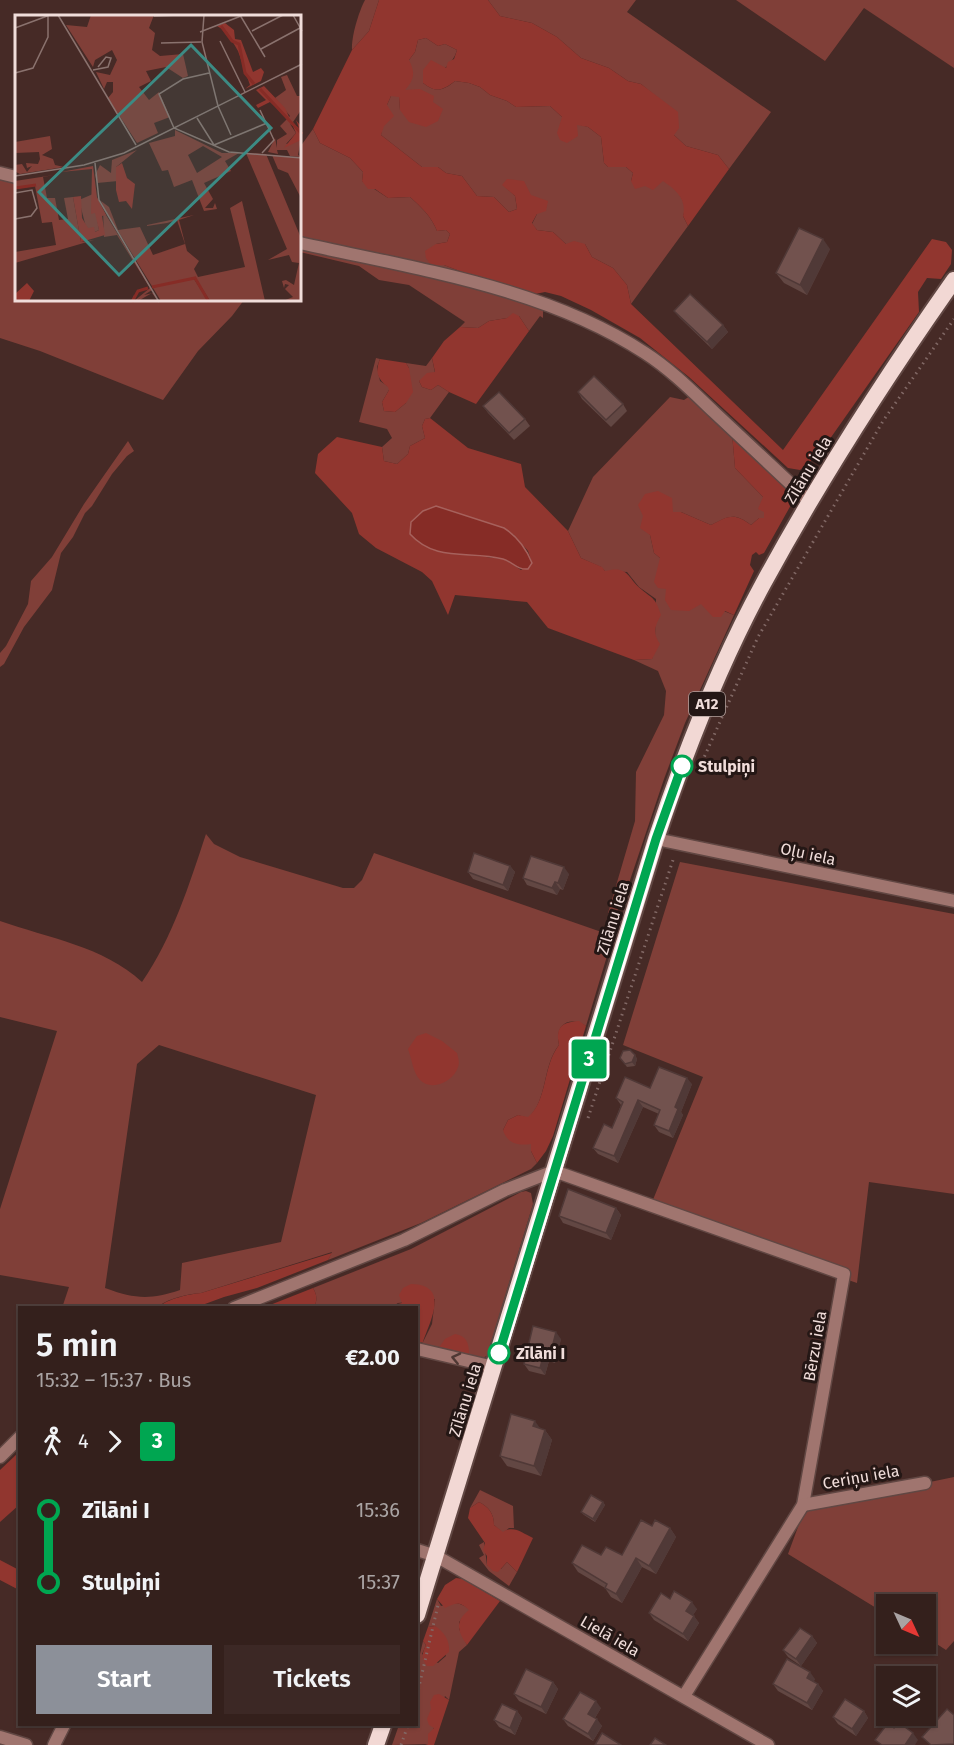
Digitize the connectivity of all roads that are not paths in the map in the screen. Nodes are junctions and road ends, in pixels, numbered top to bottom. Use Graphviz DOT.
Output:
graph roads {
  1 [pos="0,173"];
  2 [pos="15,177"];
  3 [pos="302,243"];
  4 [pos="954,280"];
  5 [pos="810,502"];
  6 [pos="656,839"];
  7 [pos="954,901"];
  8 [pos="554,1171"];
  9 [pos="239,1306"];
  10 [pos="418,1349"];
  11 [pos="494,1367"];
  12 [pos="18,1439"];
  13 [pos="0,1457"];
  14 [pos="925,1483"];
  15 [pos="803,1505"];
  16 [pos="418,1550"];
  17 [pos="436,1556"];
  18 [pos="418,1612"];
  19 [pos="684,1696"];
  20 [pos="64,1726"];
  21 [pos="383,1726"];
  22 [pos="0,1737"];
  23 [pos="26,1745"];
  24 [pos="54,1745"];
  25 [pos="376,1745"];
  26 [pos="768,1745"];
  1 -- 2 [label="street"];
  3 -- 5 [label="street"];
  4 -- 5 [label="highway, Zīlānu iela / A12"];
  5 -- 6 [label="highway, Zīlānu iela / A12"];
  6 -- 7 [label="street, Oļu iela"];
  6 -- 8 [label="highway, Zīlānu iela / A12"];
  8 -- 9 [label="street"];
  8 -- 11 [label="highway, Zīlānu iela / A12"];
  8 -- 15 [label="street, Bērzu iela"];
  11 -- 10 [label="street, one-way"];
  11 -- 17 [label="highway, Zīlānu iela / A12"];
  12 -- 13 [label="street"];
  14 -- 15 [label="street, Ceriņu iela"];
  15 -- 19 [label="street, Bērzu iela"];
  16 -- 17 [label="street, Lielā iela"];
  17 -- 18 [label="highway, Zīlānu iela / A12"];
  17 -- 19 [label="street, Lielā iela"];
  19 -- 26 [label="street, Lielā iela"];
  20 -- 24 [label="street"];
  21 -- 25 [label="highway"];
  22 -- 23 [label="street"];
}
